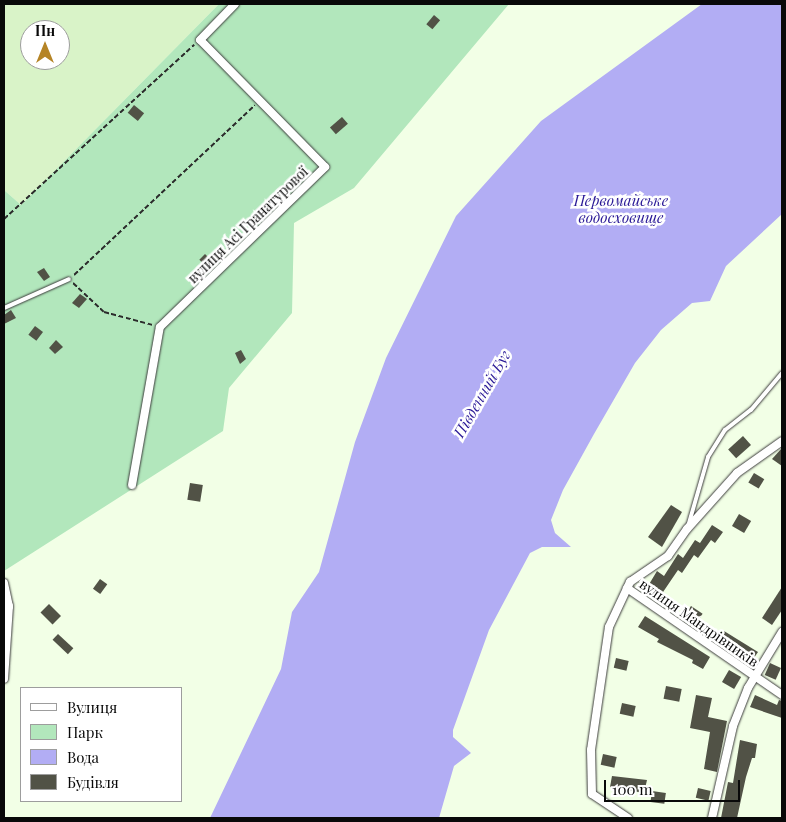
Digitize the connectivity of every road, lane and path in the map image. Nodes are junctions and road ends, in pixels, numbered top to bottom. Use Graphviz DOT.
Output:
graph roads {
  1 [pos="235,4"];
  2 [pos="208,32"];
  3 [pos="260,100"];
  4 [pos="4,219"];
  5 [pos="69,279"];
  6 [pos="4,308"];
  7 [pos="160,327"];
  8 [pos="782,373"];
  9 [pos="782,441"];
  10 [pos="132,486"];
  11 [pos="687,529"];
  12 [pos="4,584"];
  13 [pos="627,588"];
  14 [pos="782,632"];
  15 [pos="4,678"];
  16 [pos="754,678"];
  17 [pos="782,695"];
  18 [pos="628,818"];
  19 [pos="712,818"];
  1 -- 2 [label="street"];
  2 -- 3 [label="street, вулиця Асі Гранатурової"];
  2 -- 4 [label="path"];
  3 -- 5 [label="path"];
  3 -- 7 [label="street, вулиця Асі Гранатурової"];
  5 -- 6 [label="lane"];
  5 -- 7 [label="path"];
  7 -- 10 [label="street"];
  8 -- 11 [label="lane"];
  9 -- 11 [label="street"];
  11 -- 13 [label="street"];
  12 -- 15 [label="street"];
  13 -- 16 [label="street, вулиця Мандрівників"];
  13 -- 18 [label="street"];
  14 -- 16 [label="street"];
  16 -- 17 [label="street, вулиця Мандрівників"];
  16 -- 19 [label="street"];
}
